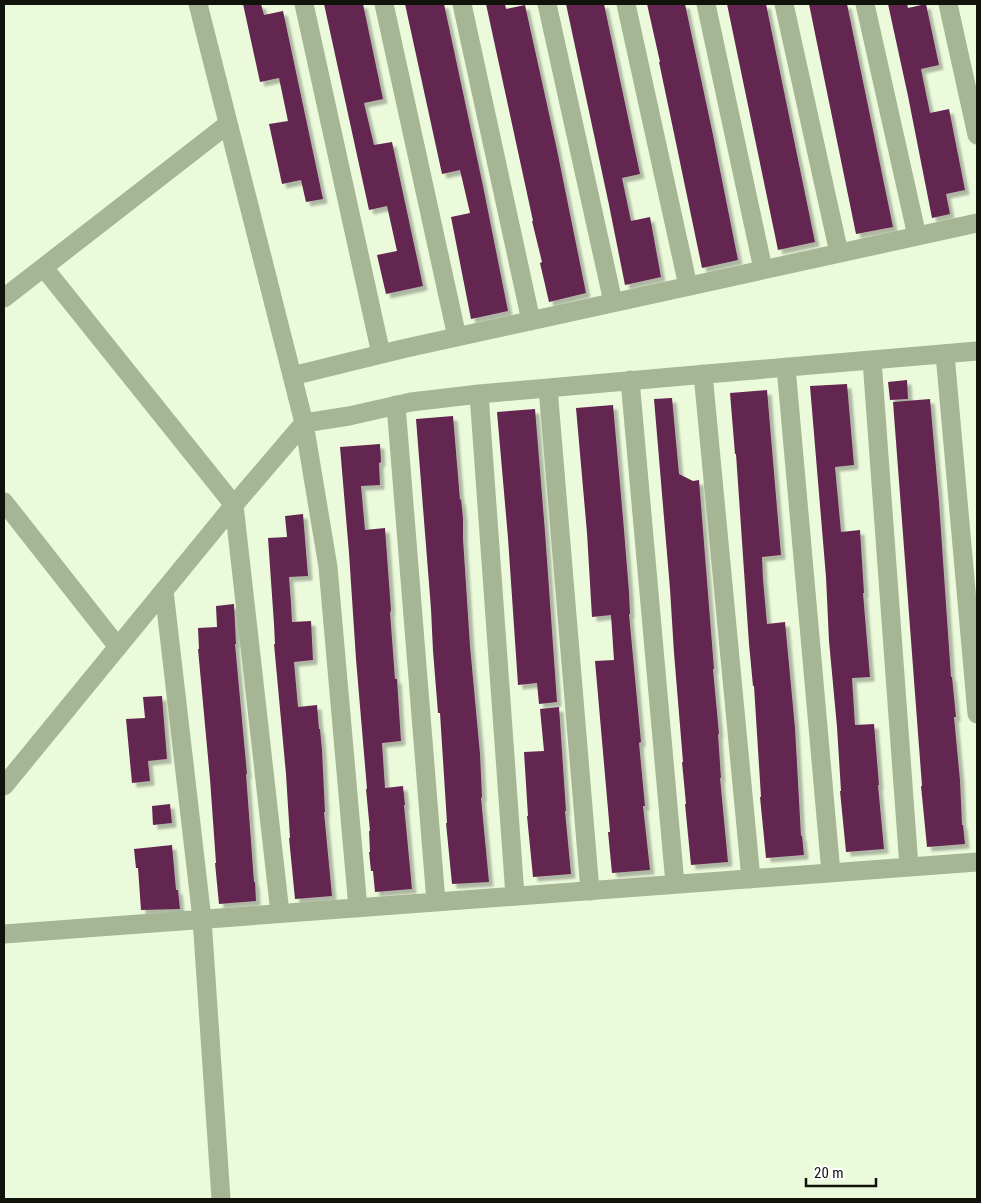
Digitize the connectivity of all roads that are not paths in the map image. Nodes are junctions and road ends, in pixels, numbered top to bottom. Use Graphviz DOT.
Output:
graph roads {
  1 [pos="198,4"];
  2 [pos="304,4"];
  3 [pos="384,4"];
  4 [pos="462,4"];
  5 [pos="546,4"];
  6 [pos="626,4"];
  7 [pos="706,4"];
  8 [pos="784,4"];
  9 [pos="865,4"];
  10 [pos="948,4"];
  11 [pos="228,124"];
  12 [pos="977,135"];
  13 [pos="977,223"];
  14 [pos="917,236"];
  15 [pos="839,253"];
  16 [pos="44,268"];
  17 [pos="763,269"];
  18 [pos="688,286"];
  19 [pos="4,298"];
  20 [pos="613,302"];
  21 [pos="531,321"];
  22 [pos="457,337"];
  23 [pos="977,351"];
  24 [pos="381,354"];
  25 [pos="945,354"];
  26 [pos="872,360"];
  27 [pos="786,367"];
  28 [pos="703,374"];
  29 [pos="292,376"];
  30 [pos="630,380"];
  31 [pos="548,388"];
  32 [pos="480,394"];
  33 [pos="396,406"];
  34 [pos="304,423"];
  35 [pos="4,502"];
  36 [pos="234,505"];
  37 [pos="164,591"];
  38 [pos="118,647"];
  39 [pos="977,714"];
  40 [pos="4,786"];
  41 [pos="977,862"];
  42 [pos="909,867"];
  43 [pos="831,873"];
  44 [pos="751,879"];
  45 [pos="674,884"];
  46 [pos="590,890"];
  47 [pos="515,896"];
  48 [pos="436,902"];
  49 [pos="358,908"];
  50 [pos="280,914"];
  51 [pos="202,919"];
  52 [pos="4,934"];
  53 [pos="221,1199"];
  1 -- 11 [label="street"];
  2 -- 24 [label="street"];
  3 -- 22 [label="street"];
  4 -- 21 [label="street"];
  5 -- 20 [label="street"];
  6 -- 18 [label="street"];
  7 -- 17 [label="street"];
  8 -- 15 [label="street"];
  9 -- 14 [label="street"];
  10 -- 12 [label="street"];
  11 -- 16 [label="street"];
  11 -- 29 [label="street"];
  13 -- 14 [label="street"];
  14 -- 15 [label="street"];
  15 -- 17 [label="street"];
  16 -- 19 [label="street"];
  16 -- 36 [label="street"];
  17 -- 18 [label="street"];
  18 -- 20 [label="street"];
  20 -- 21 [label="street"];
  21 -- 22 [label="street"];
  22 -- 24 [label="street"];
  23 -- 25 [label="street"];
  24 -- 29 [label="street"];
  25 -- 26 [label="street"];
  25 -- 39 [label="street"];
  26 -- 27 [label="street"];
  26 -- 42 [label="street"];
  27 -- 28 [label="street"];
  27 -- 43 [label="street"];
  28 -- 30 [label="street"];
  28 -- 44 [label="street"];
  29 -- 34 [label="street"];
  30 -- 31 [label="street"];
  30 -- 45 [label="street"];
  31 -- 32 [label="street"];
  31 -- 46 [label="street"];
  32 -- 33 [label="street"];
  32 -- 47 [label="street"];
  33 -- 34 [label="street"];
  33 -- 48 [label="street"];
  34 -- 36 [label="street"];
  34 -- 49 [label="street"];
  35 -- 38 [label="street"];
  36 -- 37 [label="street"];
  36 -- 50 [label="street"];
  37 -- 38 [label="street"];
  37 -- 51 [label="street"];
  38 -- 40 [label="street"];
  41 -- 42 [label="street"];
  42 -- 43 [label="street"];
  43 -- 44 [label="street"];
  44 -- 45 [label="street"];
  45 -- 46 [label="street"];
  46 -- 47 [label="street"];
  47 -- 48 [label="street"];
  48 -- 49 [label="street"];
  49 -- 50 [label="street"];
  50 -- 51 [label="street"];
  51 -- 52 [label="street"];
  51 -- 53 [label="street"];
}
